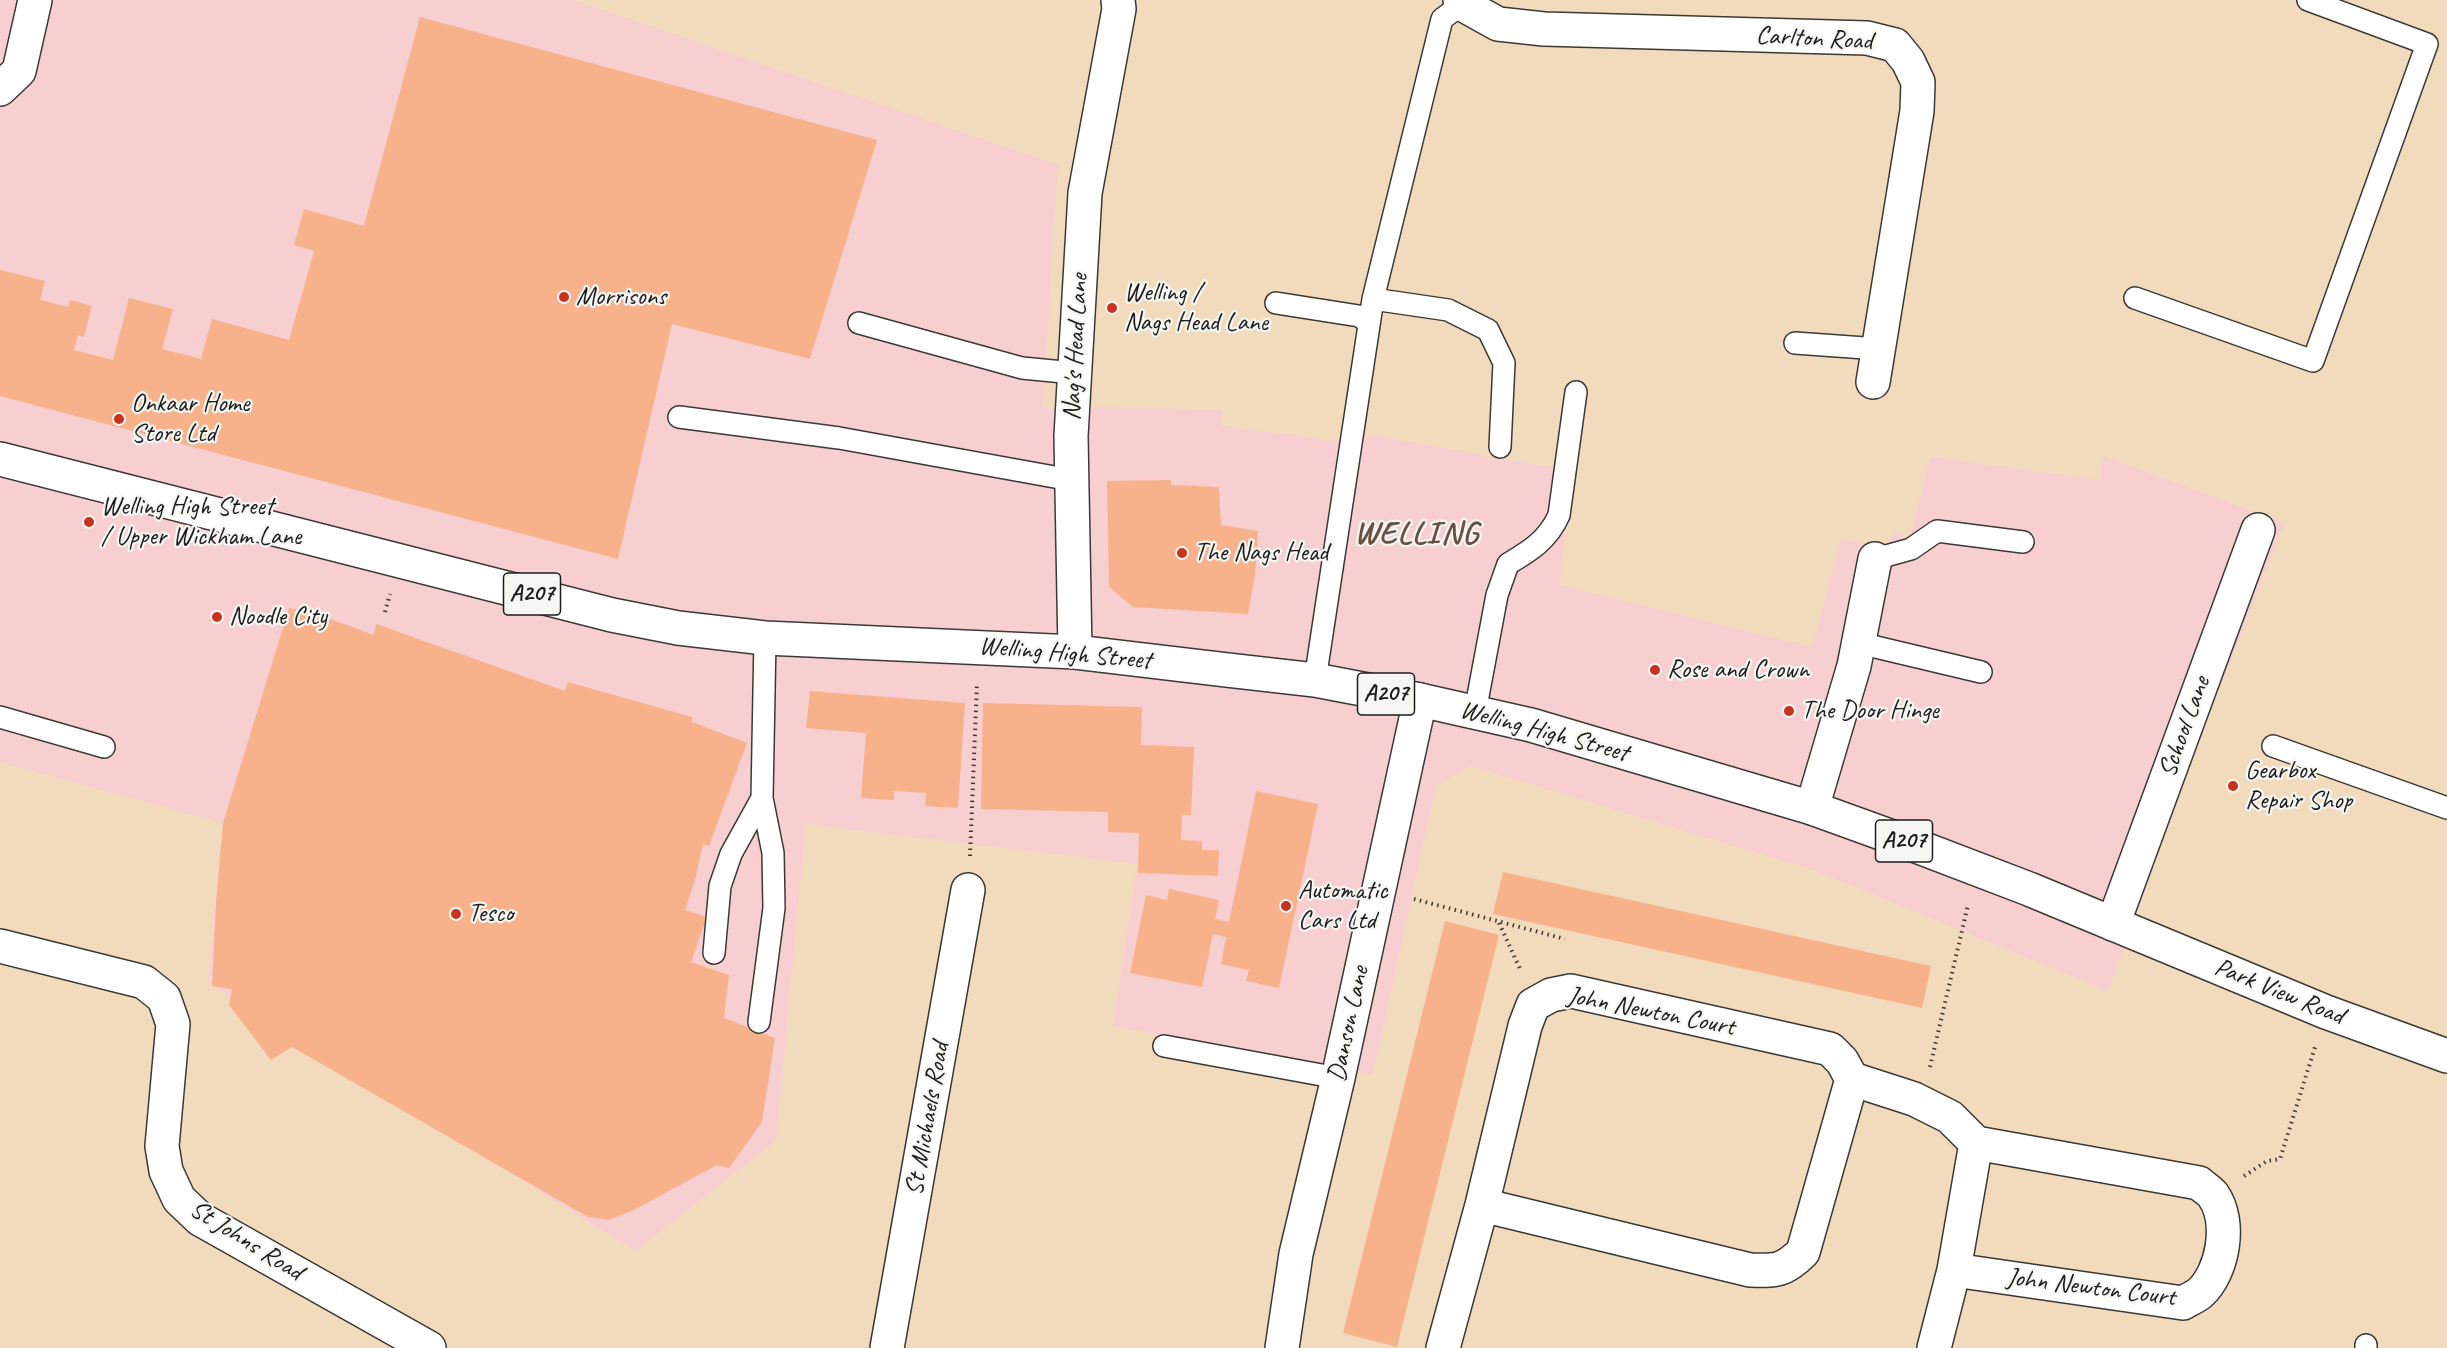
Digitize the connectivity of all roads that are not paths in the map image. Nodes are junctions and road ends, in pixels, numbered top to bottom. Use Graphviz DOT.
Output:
graph roads {
  1 [pos="35,0"];
  2 [pos="1118,0"];
  3 [pos="2308,0"];
  4 [pos="1461,2"];
  5 [pos="0,89"];
  6 [pos="2135,298"];
  7 [pos="1373,299"];
  8 [pos="1276,303"];
  9 [pos="1369,322"];
  10 [pos="859,323"];
  11 [pos="1795,343"];
  12 [pos="1879,349"];
  13 [pos="1074,373"];
  14 [pos="1873,382"];
  15 [pos="1576,392"];
  16 [pos="679,417"];
  17 [pos="1500,447"];
  18 [pos="0,459"];
  19 [pos="1071,480"];
  20 [pos="2258,530"];
  21 [pos="2023,542"];
  22 [pos="1875,559"];
  23 [pos="765,638"];
  24 [pos="1859,643"];
  25 [pos="1075,652"];
  26 [pos="1981,672"];
  27 [pos="1315,680"];
  28 [pos="1420,700"];
  29 [pos="1475,712"];
  30 [pos="0,717"];
  31 [pos="2273,746"];
  32 [pos="104,747"];
  33 [pos="762,798"];
  34 [pos="1812,808"];
  35 [pos="2447,808"];
  36 [pos="968,890"];
  37 [pos="2112,924"];
  38 [pos="0,946"];
  39 [pos="714,953"];
  40 [pos="759,1022"];
  41 [pos="1164,1046"];
  42 [pos="2447,1056"];
  43 [pos="1338,1078"];
  44 [pos="1852,1079"];
  45 [pos="1976,1143"];
  46 [pos="1482,1205"];
  47 [pos="1954,1270"];
  48 [pos="429,1348"];
  49 [pos="887,1348"];
  50 [pos="1282,1348"];
  51 [pos="1443,1348"];
  52 [pos="1934,1348"];
  1 -- 5 [label="street"];
  2 -- 13 [label="street, Nag's Head Lane"];
  3 -- 6 [label="lane"];
  4 -- 7 [label="lane"];
  4 -- 12 [label="street, Carlton Road"];
  7 -- 9 [label="lane"];
  7 -- 17 [label="lane"];
  8 -- 9 [label="lane"];
  9 -- 27 [label="lane"];
  10 -- 13 [label="lane"];
  11 -- 12 [label="lane"];
  12 -- 14 [label="street, Carlton Road"];
  13 -- 19 [label="street, Nag's Head Lane"];
  15 -- 29 [label="lane"];
  16 -- 19 [label="lane"];
  18 -- 23 [label="street, Welling High Street / A207"];
  19 -- 25 [label="street, Nag's Head Lane"];
  20 -- 37 [label="street, School Lane"];
  21 -- 22 [label="lane"];
  22 -- 24 [label="street"];
  23 -- 25 [label="street, Welling High Street / A207"];
  23 -- 33 [label="lane"];
  24 -- 26 [label="lane"];
  24 -- 34 [label="street"];
  25 -- 27 [label="street, Welling High Street / A207"];
  27 -- 28 [label="street, Welling High Street / A207"];
  28 -- 29 [label="street, Welling High Street / A207"];
  28 -- 43 [label="street, Danson Lane"];
  29 -- 34 [label="street, Welling High Street / A207"];
  30 -- 32 [label="lane"];
  31 -- 35 [label="lane"];
  33 -- 39 [label="lane"];
  33 -- 40 [label="lane"];
  34 -- 37 [label="street, Welling High Street / A207"];
  36 -- 49 [label="street, St Michaels Road"];
  37 -- 42 [label="street, Park View Road / A207"];
  38 -- 48 [label="street, St Johns Road"];
  41 -- 43 [label="lane"];
  43 -- 50 [label="street, Danson Lane"];
  44 -- 45 [label="street"];
  44 -- 46 [label="street"];
  44 -- 46 [label="street, John Newton Court"];
  45 -- 47 [label="street"];
  45 -- 47 [label="street, John Newton Court"];
  46 -- 51 [label="street, John Newton Court"];
  47 -- 52 [label="street"];
}
